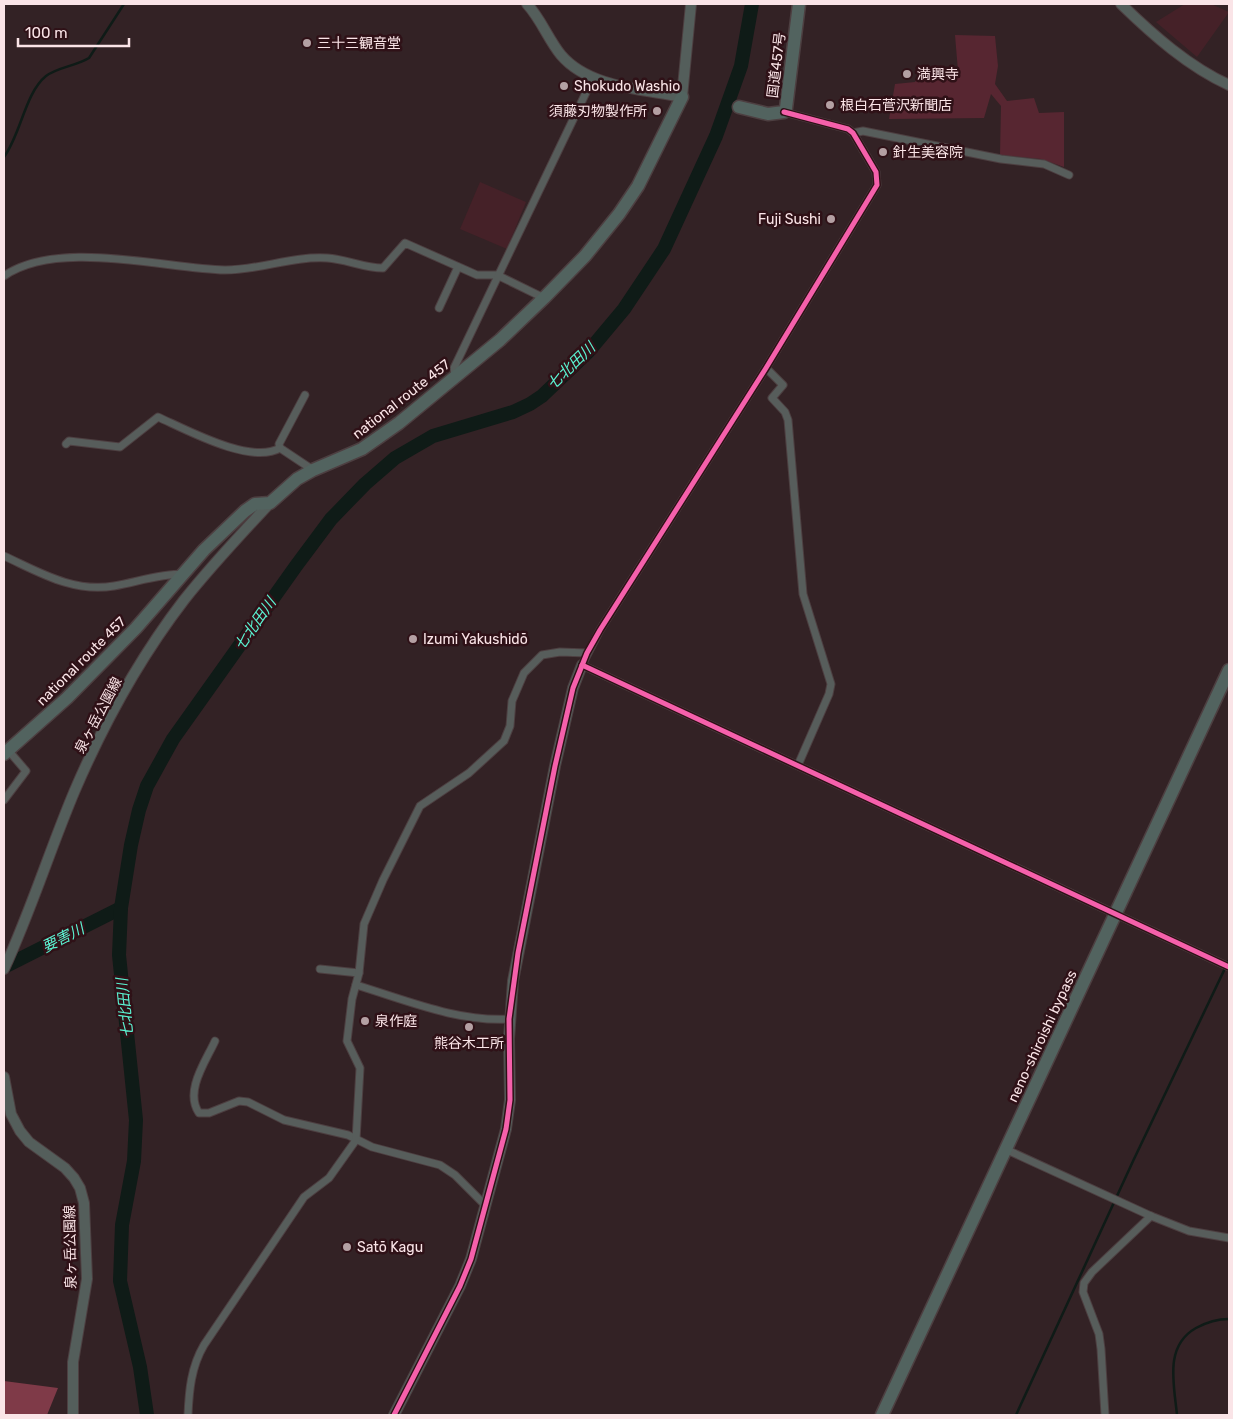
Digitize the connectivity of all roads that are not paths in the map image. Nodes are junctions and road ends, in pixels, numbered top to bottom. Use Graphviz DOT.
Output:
graph roads {
  1 [pos="527,4"];
  2 [pos="691,4"];
  3 [pos="799,4"];
  4 [pos="1121,4"];
  5 [pos="593,78"];
  6 [pos="1229,85"];
  7 [pos="682,97"];
  8 [pos="738,107"];
  9 [pos="784,112"];
  10 [pos="853,133"];
  11 [pos="1069,175"];
  12 [pos="458,267"];
  13 [pos="497,275"];
  14 [pos="4,276"];
  15 [pos="544,298"];
  16 [pos="439,308"];
  17 [pos="766,368"];
  18 [pos="455,376"];
  19 [pos="305,395"];
  20 [pos="66,444"];
  21 [pos="280,448"];
  22 [pos="313,470"];
  23 [pos="270,504"];
  24 [pos="4,556"];
  25 [pos="183,574"];
  26 [pos="587,653"];
  27 [pos="582,665"];
  28 [pos="1229,670"];
  29 [pos="6,752"];
  30 [pos="798,765"];
  31 [pos="4,800"];
  32 [pos="1116,914"];
  33 [pos="1229,967"];
  34 [pos="320,969"];
  35 [pos="4,970"];
  36 [pos="359,973"];
  37 [pos="356,985"];
  38 [pos="509,1019"];
  39 [pos="216,1041"];
  40 [pos="4,1077"];
  41 [pos="356,1140"];
  42 [pos="1005,1149"];
  43 [pos="486,1206"];
  44 [pos="1151,1216"];
  45 [pos="1229,1238"];
  46 [pos="72,1415"];
  47 [pos="188,1415"];
  48 [pos="394,1415"];
  49 [pos="882,1415"];
  50 [pos="1105,1415"];
  1 -- 5 [label="main road"];
  2 -- 7 [label="main road"];
  3 -- 9 [label="highway, 国道457号"];
  4 -- 6 [label="main road"];
  5 -- 7 [label="main road"];
  5 -- 13 [label="street"];
  7 -- 15 [label="highway, national route 457"];
  8 -- 9 [label="highway, 国道457号"];
  9 -- 10 [label="street"];
  10 -- 11 [label="street"];
  10 -- 17 [label="street"];
  12 -- 13 [label="street"];
  12 -- 14 [label="street"];
  12 -- 16 [label="street"];
  13 -- 15 [label="street"];
  13 -- 18 [label="street"];
  15 -- 18 [label="highway, national route 457"];
  17 -- 26 [label="street"];
  17 -- 30 [label="street"];
  18 -- 22 [label="highway, national route 457"];
  19 -- 21 [label="street"];
  20 -- 21 [label="street"];
  21 -- 22 [label="street"];
  22 -- 23 [label="highway, national route 457"];
  23 -- 25 [label="highway, national route 457"];
  23 -- 35 [label="main road, 泉ヶ岳公園線"];
  24 -- 25 [label="street"];
  25 -- 29 [label="highway, national route 457"];
  26 -- 27 [label="street"];
  26 -- 36 [label="street"];
  27 -- 30 [label="street"];
  27 -- 38 [label="main road"];
  28 -- 32 [label="highway, neno-shiroishi bypass"];
  29 -- 31 [label="street"];
  30 -- 32 [label="street"];
  32 -- 33 [label="street"];
  32 -- 42 [label="highway, neno-shiroishi bypass"];
  34 -- 36 [label="street"];
  36 -- 37 [label="street"];
  37 -- 38 [label="street"];
  37 -- 41 [label="street"];
  38 -- 43 [label="main road"];
  39 -- 41 [label="street"];
  40 -- 46 [label="main road, 泉ヶ岳公園線"];
  41 -- 43 [label="street"];
  41 -- 47 [label="street"];
  42 -- 44 [label="street"];
  42 -- 49 [label="highway, neno-shiroishi bypass"];
  43 -- 48 [label="main road"];
  44 -- 45 [label="street"];
  44 -- 50 [label="street"];
}
